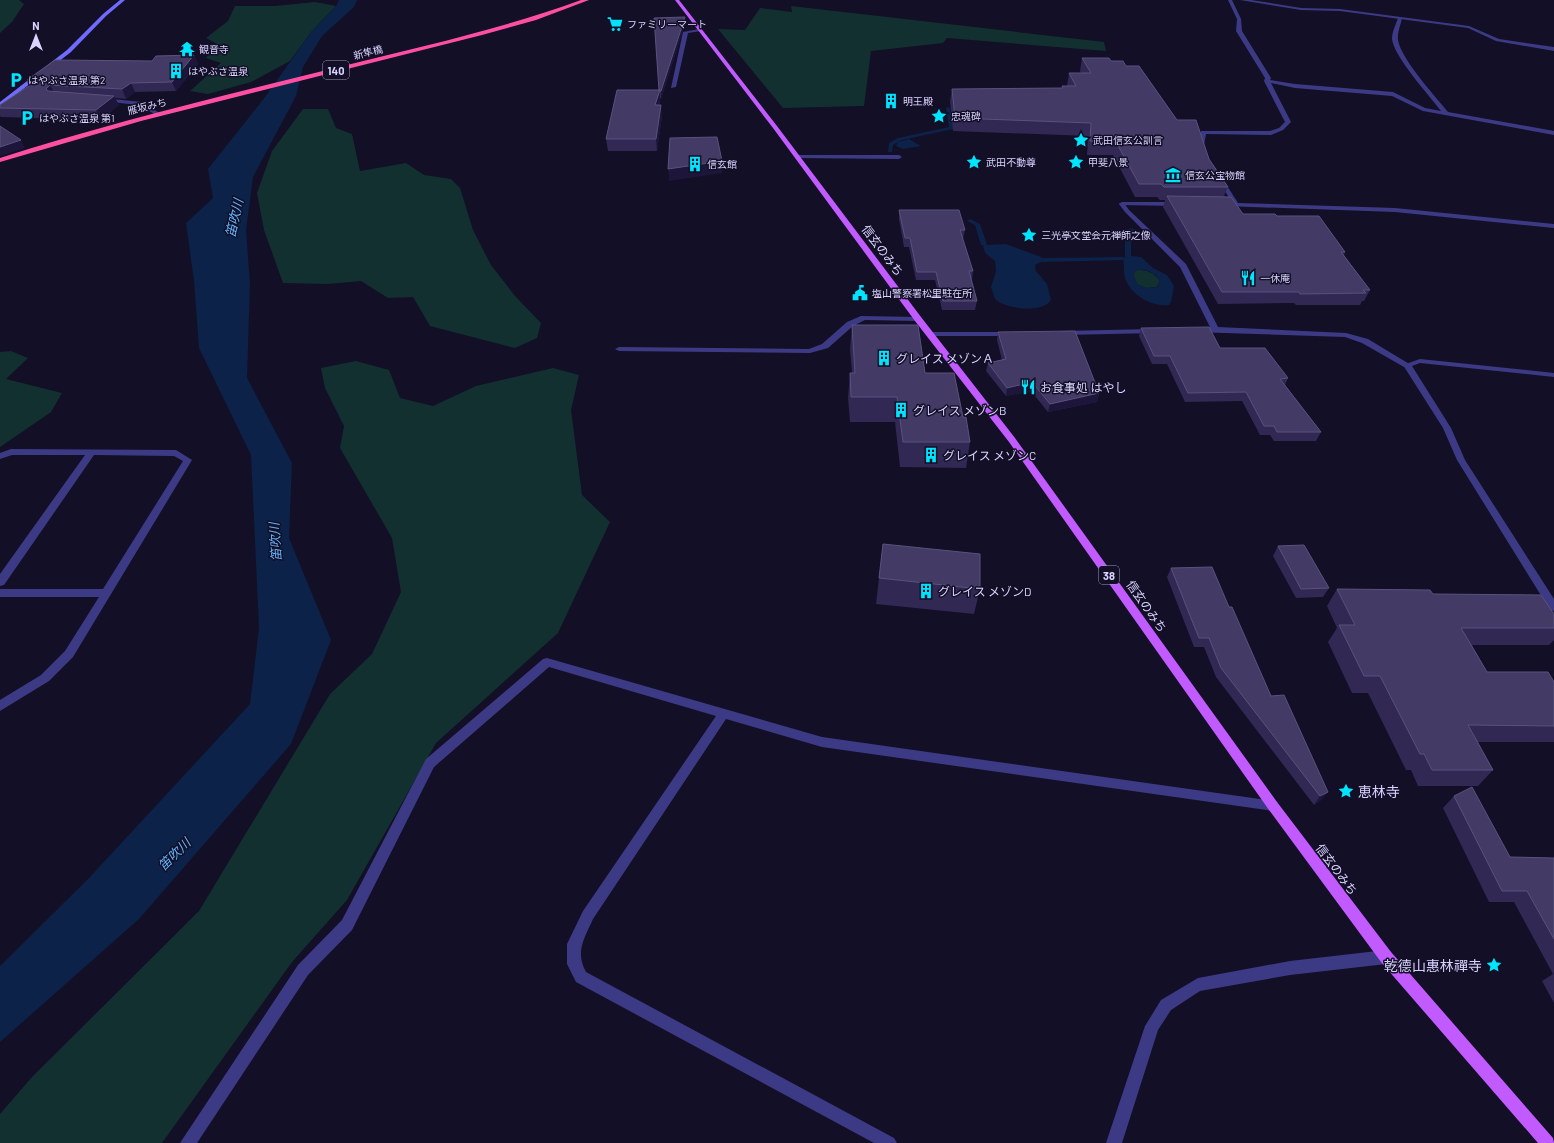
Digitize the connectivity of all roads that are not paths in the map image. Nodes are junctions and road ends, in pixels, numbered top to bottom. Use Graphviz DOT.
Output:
graph roads {
  1 [pos="123,0"];
  2 [pos="586,0"];
  3 [pos="677,0"];
  4 [pos="1230,0"];
  5 [pos="1242,0"];
  6 [pos="1400,18"];
  7 [pos="699,30"];
  8 [pos="1554,49"];
  9 [pos="1267,81"];
  10 [pos="673,87"];
  11 [pos="100,100"];
  12 [pos="0,105"];
  13 [pos="185,107"];
  14 [pos="1446,113"];
  15 [pos="158,114"];
  16 [pos="1554,134"];
  17 [pos="797,156"];
  18 [pos="899,156"];
  19 [pos="1207,157"];
  20 [pos="0,160"];
  21 [pos="1214,170"];
  22 [pos="1183,204"];
  23 [pos="1213,204"];
  24 [pos="1236,204"];
  25 [pos="1554,226"];
  26 [pos="918,319"];
  27 [pos="1215,329"];
  28 [pos="1185,330"];
  29 [pos="1163,331"];
  30 [pos="1056,333"];
  31 [pos="930,334"];
  32 [pos="1017,334"];
  33 [pos="619,349"];
  34 [pos="1407,365"];
  35 [pos="1554,375"];
  36 [pos="92,452"];
  37 [pos="0,456"];
  38 [pos="0,582"];
  39 [pos="0,593"];
  40 [pos="107,593"];
  41 [pos="1554,607"];
  42 [pos="0,706"];
  43 [pos="724,713"];
  44 [pos="1273,806"];
  45 [pos="1386,957"];
  46 [pos="188,1143"];
  47 [pos="889,1143"];
  48 [pos="1114,1143"];
  49 [pos="1548,1143"];
  1 -- 12 [label="street"];
  2 -- 13 [label="highway, 新隼橋 / 140"];
  3 -- 7 [label="main road, 信玄のみち / 38"];
  4 -- 9 [label="street"];
  5 -- 6 [label="street"];
  6 -- 8 [label="street"];
  6 -- 14 [label="street"];
  7 -- 10 [label="street"];
  7 -- 17 [label="main road, 信玄のみち / 38"];
  9 -- 14 [label="street"];
  9 -- 19 [label="street"];
  11 -- 15 [label="street"];
  13 -- 15 [label="highway, 雁坂みち / 140"];
  14 -- 16 [label="street"];
  15 -- 20 [label="highway, 雁坂みち / 140"];
  17 -- 18 [label="street"];
  17 -- 26 [label="main road, 信玄のみち / 38"];
  21 -- 24 [label="street"];
  22 -- 27 [label="street"];
  23 -- 24 [label="street"];
  24 -- 25 [label="street"];
  26 -- 31 [label="main road, 信玄のみち / 38"];
  26 -- 33 [label="street"];
  27 -- 28 [label="street"];
  27 -- 34 [label="street"];
  29 -- 30 [label="street"];
  31 -- 32 [label="street"];
  31 -- 44 [label="main road, 信玄のみち / 38"];
  34 -- 35 [label="street"];
  34 -- 41 [label="street"];
  36 -- 37 [label="street"];
  36 -- 38 [label="street"];
  36 -- 40 [label="street"];
  39 -- 40 [label="street"];
  40 -- 42 [label="street"];
  43 -- 44 [label="street"];
  43 -- 46 [label="street"];
  43 -- 47 [label="street"];
  44 -- 45 [label="main road, 信玄のみち / 38"];
  45 -- 48 [label="street"];
  45 -- 49 [label="main road, 信玄のみち / 38"];
}
